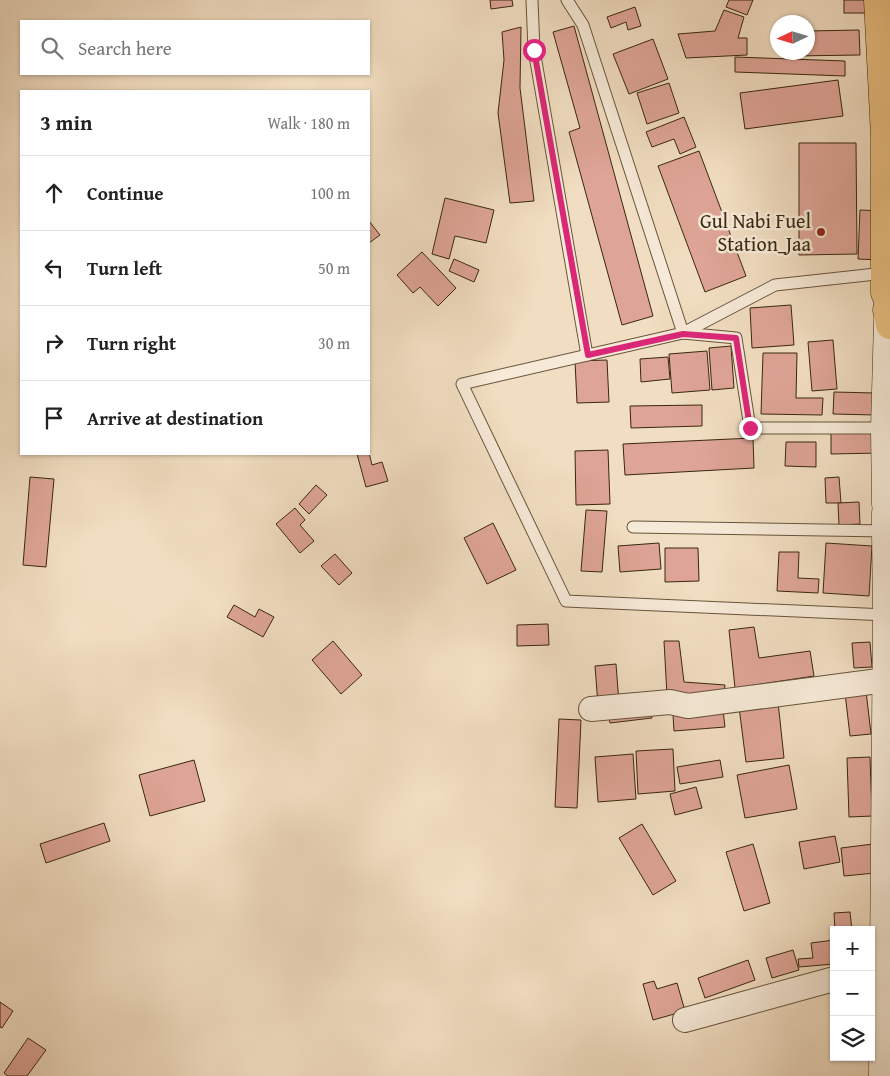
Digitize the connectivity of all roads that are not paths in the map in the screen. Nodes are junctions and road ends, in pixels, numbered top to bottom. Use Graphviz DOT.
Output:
graph roads {
  1 [pos="532,0"];
  2 [pos="567,0"];
  3 [pos="878,0"];
  4 [pos="887,142"];
  5 [pos="888,302"];
  6 [pos="683,334"];
  7 [pos="588,355"];
  8 [pos="885,428"];
  9 [pos="890,486"];
  10 [pos="886,522"];
  11 [pos="632,527"];
  12 [pos="886,615"];
  13 [pos="886,680"];
  14 [pos="591,709"];
  15 [pos="878,968"];
  16 [pos="830,980"];
  17 [pos="685,1020"];
  18 [pos="883,1076"];
  1 -- 7 [label="lane"];
  2 -- 6 [label="lane"];
  3 -- 4 [label="main road"];
  4 -- 5 [label="main road"];
  5 -- 6 [label="lane"];
  5 -- 8 [label="main road"];
  6 -- 7 [label="lane"];
  6 -- 8 [label="lane"];
  7 -- 12 [label="lane"];
  8 -- 10 [label="main road"];
  9 -- 10 [label="main road"];
  10 -- 11 [label="lane"];
  10 -- 12 [label="main road"];
  12 -- 13 [label="main road"];
  13 -- 14 [label="street"];
  13 -- 15 [label="main road"];
  15 -- 18 [label="main road"];
  16 -- 17 [label="street"];
}
